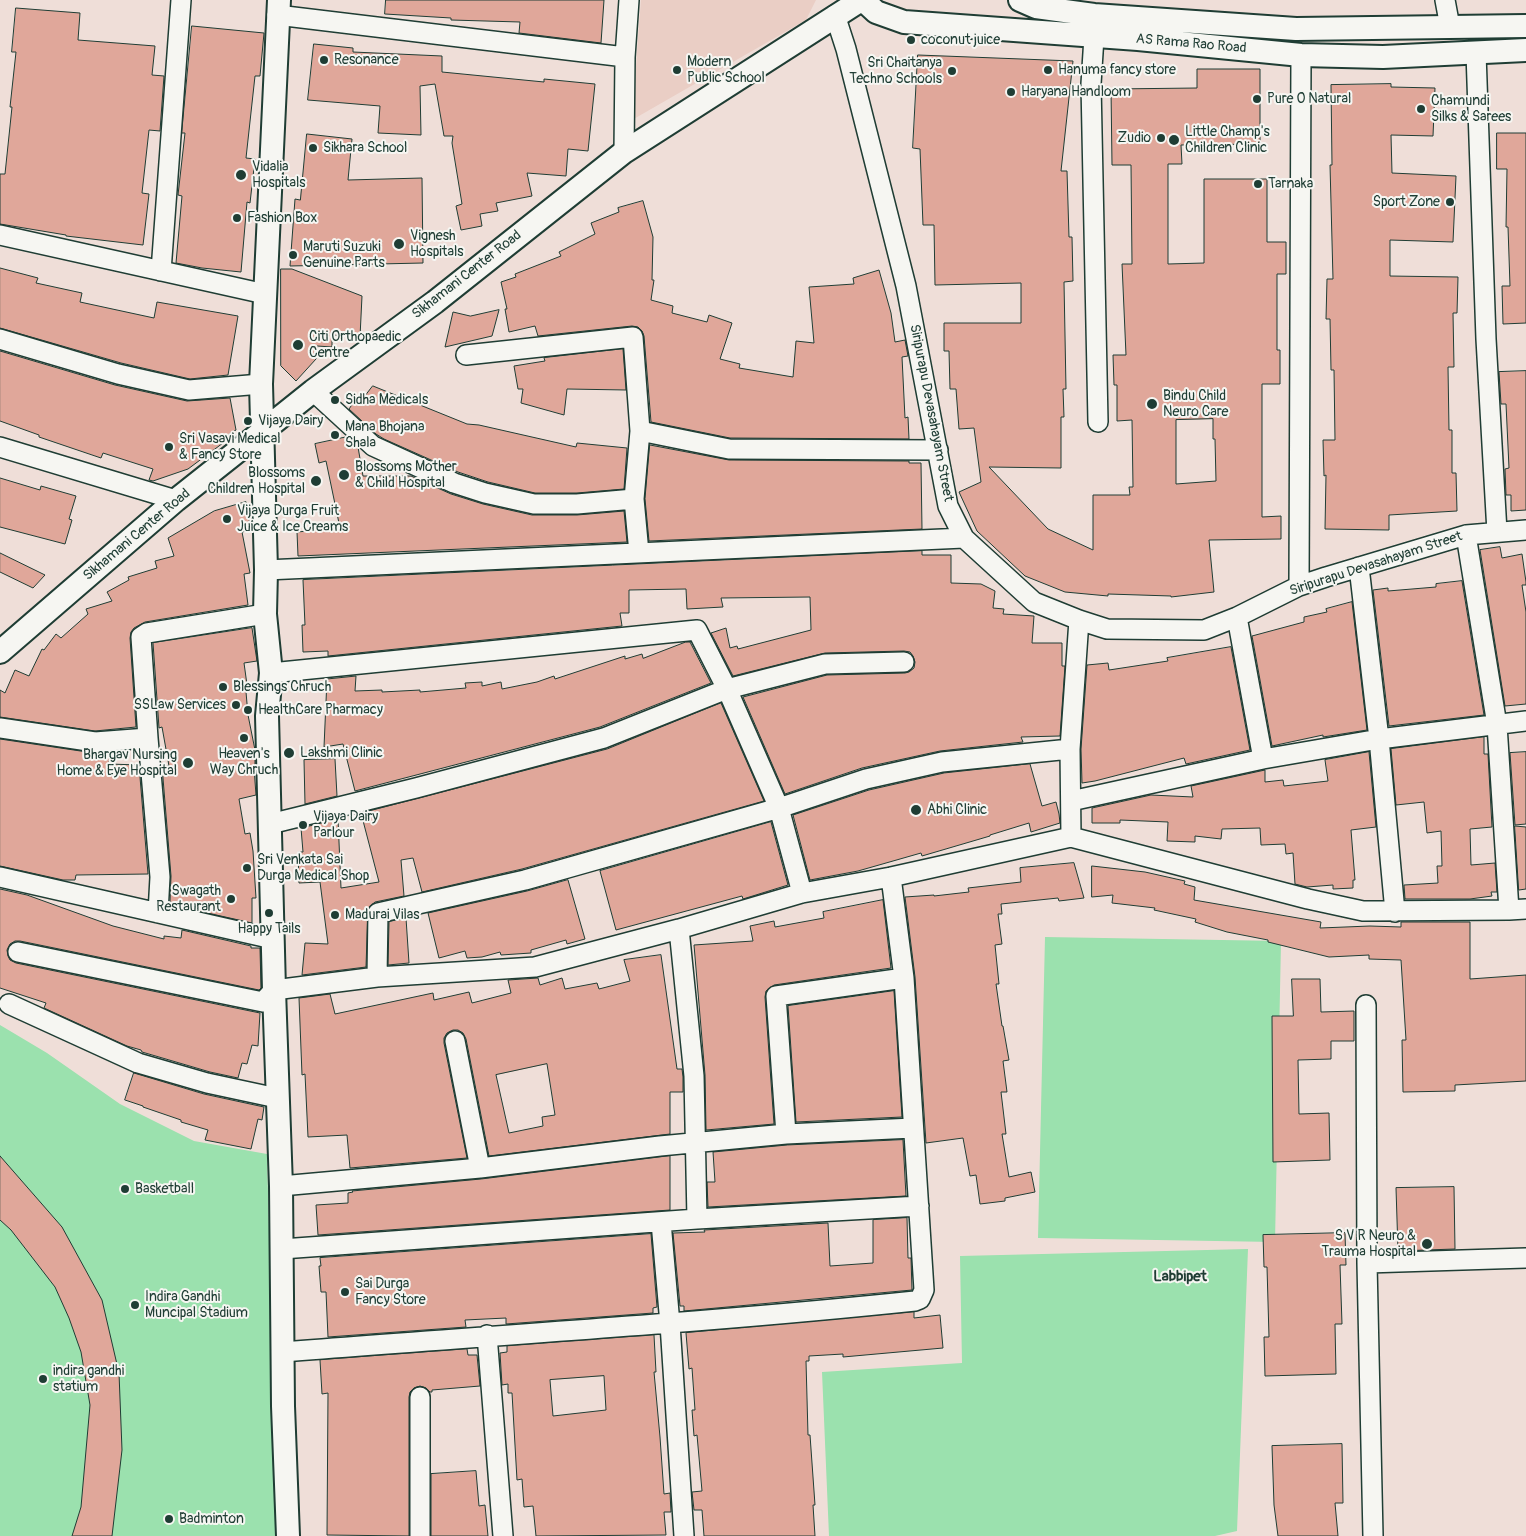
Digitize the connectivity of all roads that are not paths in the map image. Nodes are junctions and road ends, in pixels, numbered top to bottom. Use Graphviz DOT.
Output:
graph roads {
  1 [pos="181,0"];
  2 [pos="629,0"];
  3 [pos="862,0"];
  4 [pos="1020,0"];
  5 [pos="1445,0"];
  6 [pos="278,8"];
  7 [pos="835,15"];
  8 [pos="1526,26"];
  9 [pos="1450,28"];
  10 [pos="1094,37"];
  11 [pos="1526,50"];
  12 [pos="1476,52"];
  13 [pos="1301,55"];
  14 [pos="625,57"];
  15 [pos="624,152"];
  16 [pos="0,235"];
  17 [pos="161,271"];
  18 [pos="265,294"];
  19 [pos="0,339"];
  20 [pos="466,355"];
  21 [pos="261,384"];
  22 [pos="313,391"];
  23 [pos="1098,422"];
  24 [pos="263,431"];
  25 [pos="640,431"];
  26 [pos="0,447"];
  27 [pos="938,450"];
  28 [pos="634,499"];
  29 [pos="176,500"];
  30 [pos="1526,530"];
  31 [pos="1497,532"];
  32 [pos="1466,535"];
  33 [pos="964,538"];
  34 [pos="639,553"];
  35 [pos="1359,567"];
  36 [pos="266,570"];
  37 [pos="1299,586"];
  38 [pos="265,614"];
  39 [pos="1237,617"];
  40 [pos="1079,620"];
  41 [pos="0,652"];
  42 [pos="904,662"];
  43 [pos="271,673"];
  44 [pos="727,689"];
  45 [pos="1526,721"];
  46 [pos="1497,725"];
  47 [pos="0,728"];
  48 [pos="148,738"];
  49 [pos="1379,739"];
  50 [pos="1070,750"];
  51 [pos="1263,758"];
  52 [pos="1071,801"];
  53 [pos="778,808"];
  54 [pos="270,824"];
  55 [pos="1071,837"];
  56 [pos="0,877"];
  57 [pos="890,877"];
  58 [pos="802,893"];
  59 [pos="1518,910"];
  60 [pos="1395,912"];
  61 [pos="158,913"];
  62 [pos="679,929"];
  63 [pos="273,939"];
  64 [pos="18,952"];
  65 [pos="377,976"];
  66 [pos="904,978"];
  67 [pos="274,990"];
  68 [pos="8,1004"];
  69 [pos="1366,1005"];
  70 [pos="455,1042"];
  71 [pos="278,1098"];
  72 [pos="913,1128"];
  73 [pos="786,1134"];
  74 [pos="695,1143"];
  75 [pos="480,1168"];
  76 [pos="281,1186"];
  77 [pos="919,1206"];
  78 [pos="697,1219"];
  79 [pos="661,1222"];
  80 [pos="282,1249"];
  81 [pos="1526,1258"];
  82 [pos="1367,1263"];
  83 [pos="670,1324"];
  84 [pos="487,1335"];
  85 [pos="283,1352"];
  86 [pos="420,1396"];
  87 [pos="288,1536"];
  88 [pos="420,1536"];
  89 [pos="503,1536"];
  90 [pos="684,1536"];
  91 [pos="1373,1536"];
  1 -- 17 [label="street"];
  2 -- 14 [label="street"];
  3 -- 7 [label="street, Sikhamani Center Road"];
  3 -- 10 [label="street, AS Rama Rao Road"];
  4 -- 9 [label="street, AS Rama Rao Road"];
  5 -- 9 [label="street"];
  6 -- 14 [label="street"];
  6 -- 18 [label="street"];
  7 -- 15 [label="street, Sikhamani Center Road"];
  7 -- 27 [label="street, Siripurapu Devasahayam Street"];
  8 -- 9 [label="street, AS Rama Rao Road"];
  10 -- 13 [label="street, AS Rama Rao Road"];
  10 -- 23 [label="street"];
  11 -- 12 [label="street, AS Rama Rao Road"];
  12 -- 13 [label="street, AS Rama Rao Road"];
  12 -- 31 [label="street"];
  13 -- 37 [label="street"];
  14 -- 15 [label="street"];
  15 -- 22 [label="street, Sikhamani Center Road"];
  16 -- 17 [label="street"];
  17 -- 18 [label="street"];
  18 -- 21 [label="street"];
  19 -- 21 [label="street"];
  20 -- 25 [label="street"];
  21 -- 24 [label="street"];
  22 -- 24 [label="street, Sikhamani Center Road"];
  22 -- 28 [label="street"];
  24 -- 29 [label="street, Sikhamani Center Road"];
  24 -- 36 [label="street"];
  25 -- 27 [label="street"];
  25 -- 28 [label="street"];
  26 -- 29 [label="street"];
  27 -- 33 [label="street, Siripurapu Devasahayam Street"];
  28 -- 34 [label="street"];
  29 -- 41 [label="street, Sikhamani Center Road"];
  30 -- 31 [label="street, Siripurapu Devasahayam Street"];
  31 -- 32 [label="street, Siripurapu Devasahayam Street"];
  32 -- 35 [label="street, Siripurapu Devasahayam Street"];
  32 -- 46 [label="street"];
  33 -- 34 [label="street"];
  33 -- 40 [label="street, Siripurapu Devasahayam Street"];
  34 -- 36 [label="street"];
  35 -- 37 [label="street, Siripurapu Devasahayam Street"];
  35 -- 49 [label="street"];
  36 -- 38 [label="street"];
  37 -- 39 [label="street, Siripurapu Devasahayam Street"];
  38 -- 43 [label="street"];
  38 -- 48 [label="street"];
  39 -- 40 [label="street, Siripurapu Devasahayam Street"];
  39 -- 51 [label="street"];
  40 -- 50 [label="street"];
  42 -- 44 [label="street"];
  43 -- 44 [label="street"];
  43 -- 54 [label="street"];
  44 -- 53 [label="street"];
  44 -- 54 [label="street"];
  45 -- 46 [label="street"];
  46 -- 49 [label="street"];
  46 -- 59 [label="street"];
  47 -- 48 [label="street"];
  48 -- 61 [label="street"];
  49 -- 51 [label="street"];
  49 -- 60 [label="street"];
  50 -- 52 [label="street"];
  50 -- 53 [label="street"];
  51 -- 52 [label="street"];
  52 -- 55 [label="street"];
  53 -- 58 [label="street"];
  53 -- 65 [label="street"];
  54 -- 63 [label="street"];
  55 -- 57 [label="street"];
  55 -- 60 [label="street"];
  56 -- 61 [label="street"];
  57 -- 58 [label="street"];
  57 -- 66 [label="street"];
  58 -- 62 [label="street"];
  59 -- 60 [label="street"];
  61 -- 63 [label="street"];
  62 -- 65 [label="street"];
  62 -- 74 [label="street"];
  63 -- 67 [label="street"];
  64 -- 67 [label="street"];
  65 -- 67 [label="street"];
  66 -- 72 [label="street"];
  66 -- 73 [label="street"];
  67 -- 71 [label="street"];
  68 -- 71 [label="street"];
  69 -- 82 [label="street"];
  70 -- 75 [label="street"];
  71 -- 76 [label="street"];
  72 -- 73 [label="street"];
  72 -- 77 [label="street"];
  73 -- 74 [label="street"];
  74 -- 75 [label="street"];
  74 -- 78 [label="street"];
  75 -- 76 [label="street"];
  76 -- 80 [label="street"];
  77 -- 78 [label="street"];
  77 -- 83 [label="street"];
  78 -- 79 [label="street"];
  79 -- 80 [label="street"];
  79 -- 83 [label="street"];
  80 -- 85 [label="street"];
  81 -- 82 [label="street"];
  82 -- 91 [label="street"];
  83 -- 84 [label="street"];
  83 -- 90 [label="street"];
  84 -- 85 [label="street"];
  84 -- 89 [label="street"];
  85 -- 87 [label="street"];
  86 -- 88 [label="street"];
}
